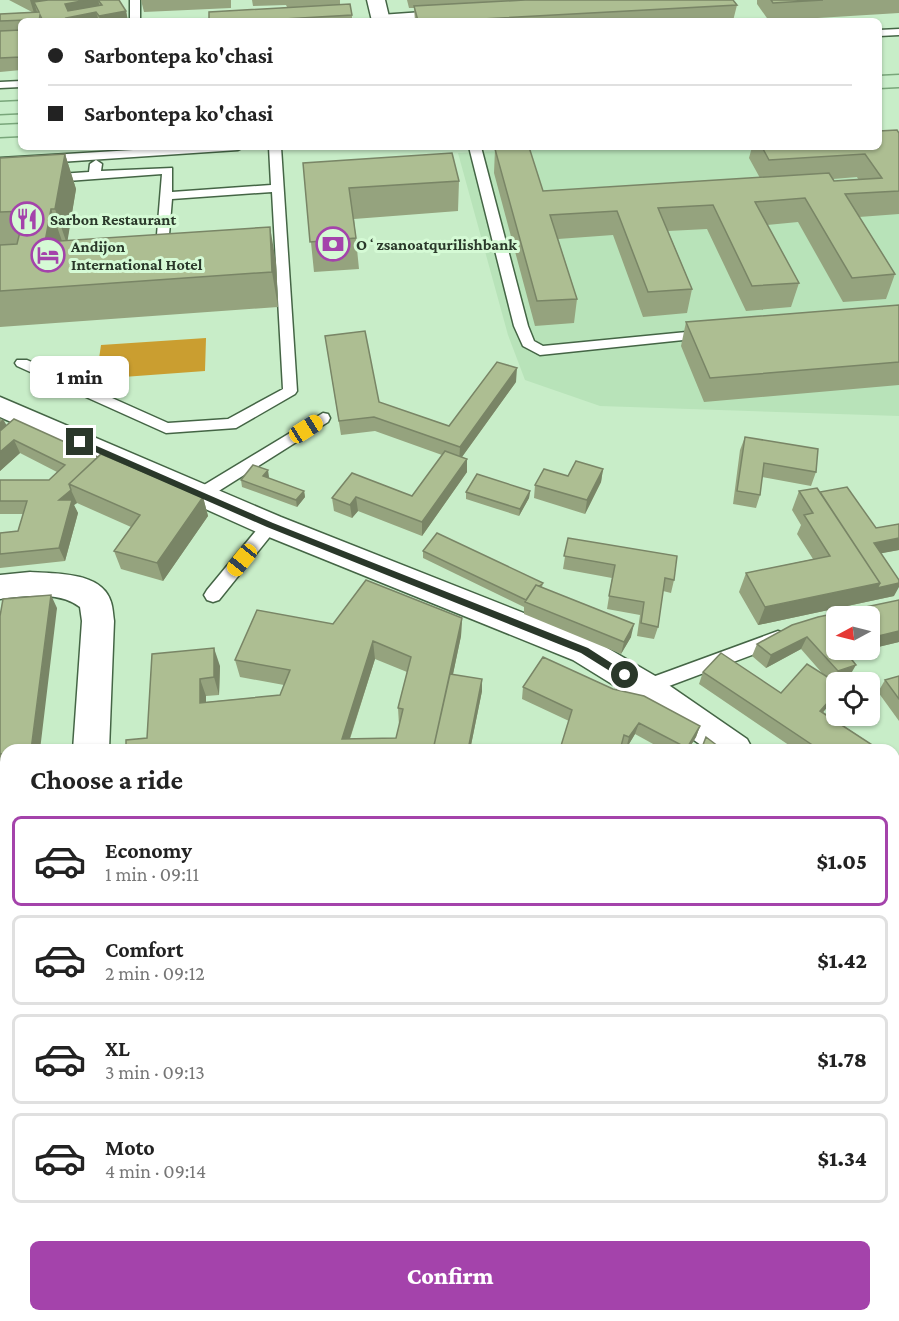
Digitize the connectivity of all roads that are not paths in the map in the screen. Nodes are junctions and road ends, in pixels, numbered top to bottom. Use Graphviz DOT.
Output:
graph roads {
  1 [pos="135,0"];
  2 [pos="376,0"];
  3 [pos="452,13"];
  4 [pos="135,18"];
  5 [pos="380,18"];
  6 [pos="401,18"];
  7 [pos="899,32"];
  8 [pos="882,33"];
  9 [pos="899,81"];
  10 [pos="882,82"];
  11 [pos="18,84"];
  12 [pos="0,85"];
  13 [pos="18,107"];
  14 [pos="0,108"];
  15 [pos="18,130"];
  16 [pos="0,131"];
  17 [pos="154,150"];
  18 [pos="275,150"];
  19 [pos="476,150"];
  20 [pos="98,152"];
  21 [pos="0,162"];
  22 [pos="94,175"];
  23 [pos="0,182"];
  24 [pos="278,188"];
  25 [pos="166,196"];
  26 [pos="161,259"];
  27 [pos="719,333"];
  28 [pos="22,363"];
  29 [pos="0,406"];
  30 [pos="323,418"];
  31 [pos="200,495"];
  32 [pos="270,525"];
  33 [pos="0,587"];
  34 [pos="213,595"];
  35 [pos="792,633"];
  36 [pos="645,687"];
  37 [pos="91,744"];
  38 [pos="726,744"];
  1 -- 4 [label="lane"];
  2 -- 5 [label="street"];
  3 -- 6 [label="lane"];
  7 -- 8 [label="lane"];
  9 -- 10 [label="main road"];
  11 -- 12 [label="lane"];
  13 -- 14 [label="main road"];
  15 -- 16 [label="main road"];
  17 -- 20 [label="lane"];
  18 -- 24 [label="lane"];
  19 -- 27 [label="lane"];
  20 -- 21 [label="lane"];
  20 -- 22 [label="lane"];
  22 -- 23 [label="lane"];
  22 -- 25 [label="lane"];
  24 -- 25 [label="lane"];
  24 -- 28 [label="lane"];
  25 -- 26 [label="lane"];
  29 -- 31 [label="street"];
  30 -- 31 [label="lane"];
  31 -- 32 [label="street"];
  32 -- 34 [label="lane"];
  32 -- 36 [label="street"];
  33 -- 37 [label="street"];
  35 -- 36 [label="lane"];
  36 -- 38 [label="street"];
}
